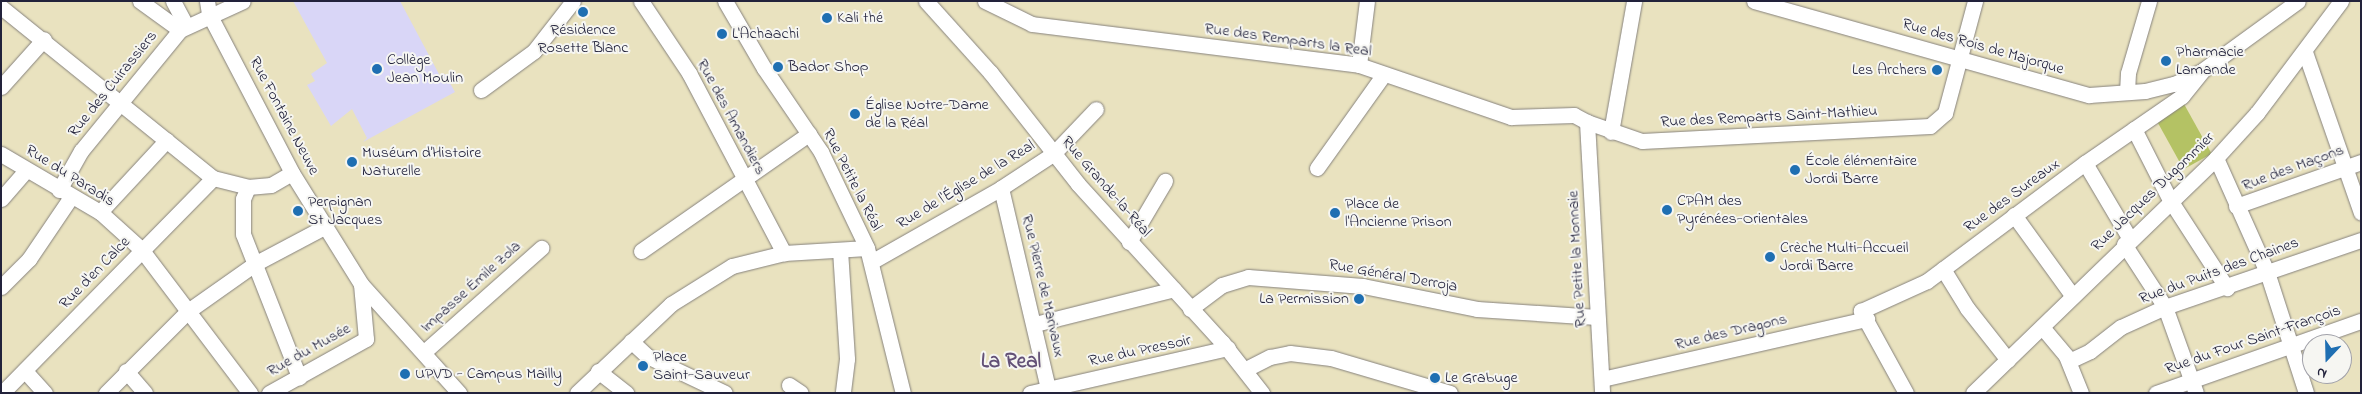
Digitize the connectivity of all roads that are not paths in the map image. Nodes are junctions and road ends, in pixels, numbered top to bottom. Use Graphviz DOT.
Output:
graph roads {
  1 [pos="140,1"];
  2 [pos="173,1"];
  3 [pos="243,1"];
  4 [pos="573,1"];
  5 [pos="641,1"];
  6 [pos="725,1"];
  7 [pos="926,1"];
  8 [pos="985,1"];
  9 [pos="1367,1"];
  10 [pos="1634,1"];
  11 [pos="1754,1"];
  12 [pos="1975,1"];
  13 [pos="2149,1"];
  14 [pos="2298,1"];
  15 [pos="2341,1"];
  16 [pos="1,7"];
  17 [pos="208,8"];
  18 [pos="183,28"];
  19 [pos="44,39"];
  20 [pos="2305,52"];
  21 [pos="1959,59"];
  22 [pos="1359,65"];
  23 [pos="2203,70"];
  24 [pos="1384,74"];
  25 [pos="1,87"];
  26 [pos="481,90"];
  27 [pos="2126,92"];
  28 [pos="120,101"];
  29 [pos="1096,109"];
  30 [pos="1587,122"];
  31 [pos="2134,129"];
  32 [pos="1611,132"];
  33 [pos="809,134"];
  34 [pos="168,140"];
  35 [pos="1,154"];
  36 [pos="1053,154"];
  37 [pos="2216,158"];
  38 [pos="2085,162"];
  39 [pos="2361,162"];
  40 [pos="1317,168"];
  41 [pos="2345,168"];
  42 [pos="26,170"];
  43 [pos="292,173"];
  44 [pos="213,178"];
  45 [pos="743,178"];
  46 [pos="1165,181"];
  47 [pos="248,187"];
  48 [pos="1001,188"];
  49 [pos="65,194"];
  50 [pos="1,199"];
  51 [pos="2170,200"];
  52 [pos="2236,206"];
  53 [pos="100,212"];
  54 [pos="2361,214"];
  55 [pos="2014,215"];
  56 [pos="326,226"];
  57 [pos="2361,240"];
  58 [pos="1129,242"];
  59 [pos="2127,242"];
  60 [pos="542,248"];
  61 [pos="141,249"];
  62 [pos="840,250"];
  63 [pos="641,251"];
  64 [pos="784,253"];
  65 [pos="869,255"];
  66 [pos="256,263"];
  67 [pos="1943,269"];
  68 [pos="2267,272"];
  69 [pos="361,284"];
  70 [pos="2,285"];
  71 [pos="2227,288"];
  72 [pos="1174,289"];
  73 [pos="2072,295"];
  74 [pos="2165,307"];
  75 [pos="1190,309"];
  76 [pos="188,311"];
  77 [pos="1864,315"];
  78 [pos="1597,317"];
  79 [pos="2361,321"];
  80 [pos="1035,324"];
  81 [pos="2042,327"];
  82 [pos="632,341"];
  83 [pos="2292,346"];
  84 [pos="1228,348"];
  85 [pos="424,352"];
  86 [pos="2008,360"];
  87 [pos="2069,361"];
  88 [pos="1246,369"];
  89 [pos="126,371"];
  90 [pos="598,371"];
  91 [pos="25,372"];
  92 [pos="298,376"];
  93 [pos="1602,386"];
  94 [pos="2193,386"];
  95 [pos="1048,391"];
  96 [pos="2,393"];
  97 [pos="45,393"];
  98 [pos="106,393"];
  99 [pos="145,393"];
  100 [pos="250,393"];
  101 [pos="270,393"];
  102 [pos="459,393"];
  103 [pos="577,393"];
  104 [pos="626,393"];
  105 [pos="725,393"];
  106 [pos="843,393"];
  107 [pos="903,393"];
  108 [pos="1030,393"];
  109 [pos="1262,393"];
  110 [pos="1450,393"];
  111 [pos="1906,393"];
  112 [pos="1973,393"];
  113 [pos="2080,393"];
  114 [pos="2156,393"];
  115 [pos="2306,393"];
  1 -- 18 [label="street"];
  2 -- 18 [label="street"];
  3 -- 17 [label="street, Rue des Cuirassiers"];
  4 -- 26 [label="street"];
  5 -- 45 [label="street, Rue des Amandiers"];
  6 -- 33 [label="street, Rue Petite la Réal"];
  7 -- 36 [label="street, Rue Grande-la-Réal"];
  8 -- 22 [label="street, Rue des Remparts la Real"];
  9 -- 22 [label="street"];
  10 -- 32 [label="street"];
  11 -- 21 [label="street, Rue des Rois de Majorque"];
  12 -- 21 [label="street"];
  13 -- 27 [label="street"];
  14 -- 23 [label="street"];
  15 -- 20 [label="street, Rue Jacques Dugommier"];
  16 -- 19 [label="street"];
  17 -- 18 [label="street, Rue des Cuirassiers"];
  17 -- 43 [label="street, Rue Fontaine Neuve"];
  18 -- 28 [label="street, Rue des Cuirassiers"];
  19 -- 25 [label="street"];
  19 -- 28 [label="street"];
  20 -- 37 [label="street, Rue Jacques Dugommier"];
  20 -- 41 [label="street"];
  21 -- 27 [label="street, Rue des Rois de Majorque"];
  21 -- 32 [label="street, Rue des Remparts Saint-Mathieu"];
  22 -- 24 [label="street, Rue des Remparts la Real"];
  23 -- 27 [label="street, Rue des Rois de Majorque"];
  23 -- 31 [label="street, Rue des Sureaux"];
  24 -- 30 [label="street, Rue des Remparts la Real"];
  24 -- 40 [label="street"];
  28 -- 34 [label="street"];
  28 -- 49 [label="street, Rue des Cuirassiers"];
  29 -- 36 [label="street, Rue de l'Église de la Real"];
  30 -- 32 [label="street, Rue des Remparts la Real"];
  30 -- 78 [label="street, Rue Petite la Monnaie"];
  31 -- 38 [label="street, Rue des Sureaux"];
  31 -- 51 [label="street"];
  33 -- 45 [label="street"];
  33 -- 65 [label="street, Rue Petite la Réal"];
  34 -- 44 [label="street"];
  34 -- 53 [label="street"];
  35 -- 42 [label="street, Rue du Paradis"];
  36 -- 48 [label="street, Rue de l'Église de la Real"];
  36 -- 58 [label="street, Rue Grande-la-Réal"];
  37 -- 51 [label="street, Rue Jacques Dugommier"];
  37 -- 52 [label="street"];
  38 -- 55 [label="street, Rue des Sureaux"];
  38 -- 59 [label="street"];
  39 -- 41 [label="street, Rue des Maçons"];
  41 -- 52 [label="street, Rue des Maçons"];
  41 -- 54 [label="street"];
  42 -- 49 [label="street, Rue du Paradis"];
  42 -- 50 [label="street"];
  43 -- 47 [label="street"];
  43 -- 56 [label="street, Rue Fontaine Neuve"];
  44 -- 47 [label="street"];
  44 -- 61 [label="street, Rue d'en Calce"];
  45 -- 63 [label="street"];
  45 -- 64 [label="street, Rue des Amandiers"];
  46 -- 58 [label="street"];
  47 -- 66 [label="street"];
  48 -- 65 [label="street, Rue de l'Église de la Real"];
  48 -- 80 [label="street, Rue Pierre de Marivaux"];
  49 -- 53 [label="street, Rue du Paradis"];
  49 -- 70 [label="street, Rue des Cuirassiers"];
  51 -- 59 [label="street, Rue Jacques Dugommier"];
  51 -- 71 [label="street"];
  52 -- 68 [label="street"];
  53 -- 61 [label="street, Rue du Paradis"];
  55 -- 67 [label="street, Rue des Sureaux"];
  55 -- 73 [label="street"];
  56 -- 66 [label="street"];
  56 -- 69 [label="street, Rue Fontaine Neuve"];
  57 -- 68 [label="street, Rue du Puits des Chaines"];
  58 -- 72 [label="street, Rue Grande-la-Réal"];
  59 -- 73 [label="street, Rue Jacques Dugommier"];
  59 -- 74 [label="street"];
  60 -- 85 [label="street, Impasse Émile Zola"];
  61 -- 76 [label="street, Rue du Paradis"];
  61 -- 91 [label="street, Rue d'en Calce"];
  62 -- 64 [label="street"];
  62 -- 65 [label="street"];
  62 -- 106 [label="street"];
  64 -- 82 [label="street"];
  65 -- 107 [label="street, Rue Petite la Réal"];
  66 -- 76 [label="street"];
  66 -- 92 [label="street"];
  67 -- 77 [label="street, Rue des Sureaux"];
  67 -- 86 [label="street"];
  68 -- 71 [label="street, Rue du Puits des Chaines"];
  68 -- 83 [label="street"];
  69 -- 85 [label="street"];
  69 -- 92 [label="street, Rue du Musée"];
  71 -- 74 [label="street, Rue du Puits des Chaines"];
  72 -- 75 [label="street, Rue Grande-la-Réal"];
  72 -- 80 [label="street"];
  73 -- 81 [label="street, Rue Jacques Dugommier"];
  74 -- 87 [label="street, Rue du Puits des Chaines"];
  74 -- 94 [label="street"];
  75 -- 78 [label="street, Rue Général Derroja"];
  75 -- 84 [label="street, Rue Grande-la-Réal"];
  76 -- 89 [label="street"];
  76 -- 100 [label="street, Rue du Paradis"];
  77 -- 93 [label="street, Rue des Dragons"];
  77 -- 111 [label="street"];
  78 -- 93 [label="street, Rue Petite la Monnaie"];
  79 -- 83 [label="street, Rue du Four Saint-François"];
  80 -- 95 [label="street, Rue Pierre de Marivaux"];
  81 -- 86 [label="street, Rue Jacques Dugommier"];
  81 -- 87 [label="street"];
  82 -- 90 [label="street"];
  82 -- 105 [label="street"];
  83 -- 94 [label="street, Rue du Four Saint-François"];
  83 -- 115 [label="street"];
  84 -- 88 [label="street, Rue Grande-la-Réal"];
  84 -- 95 [label="street, Rue du Pressoir"];
  85 -- 102 [label="street"];
  86 -- 112 [label="street, Rue Jacques Dugommier"];
  87 -- 113 [label="street"];
  88 -- 109 [label="street, Rue Grande-la-Réal"];
  88 -- 110 [label="street"];
  89 -- 98 [label="street"];
  89 -- 99 [label="street"];
  90 -- 103 [label="street"];
  90 -- 104 [label="street"];
  91 -- 96 [label="street, Rue d'en Calce"];
  91 -- 97 [label="street"];
  92 -- 101 [label="street, Rue du Musée"];
  94 -- 114 [label="street, Rue du Four Saint-François"];
  95 -- 108 [label="street, Rue du Pressoir"];
}
